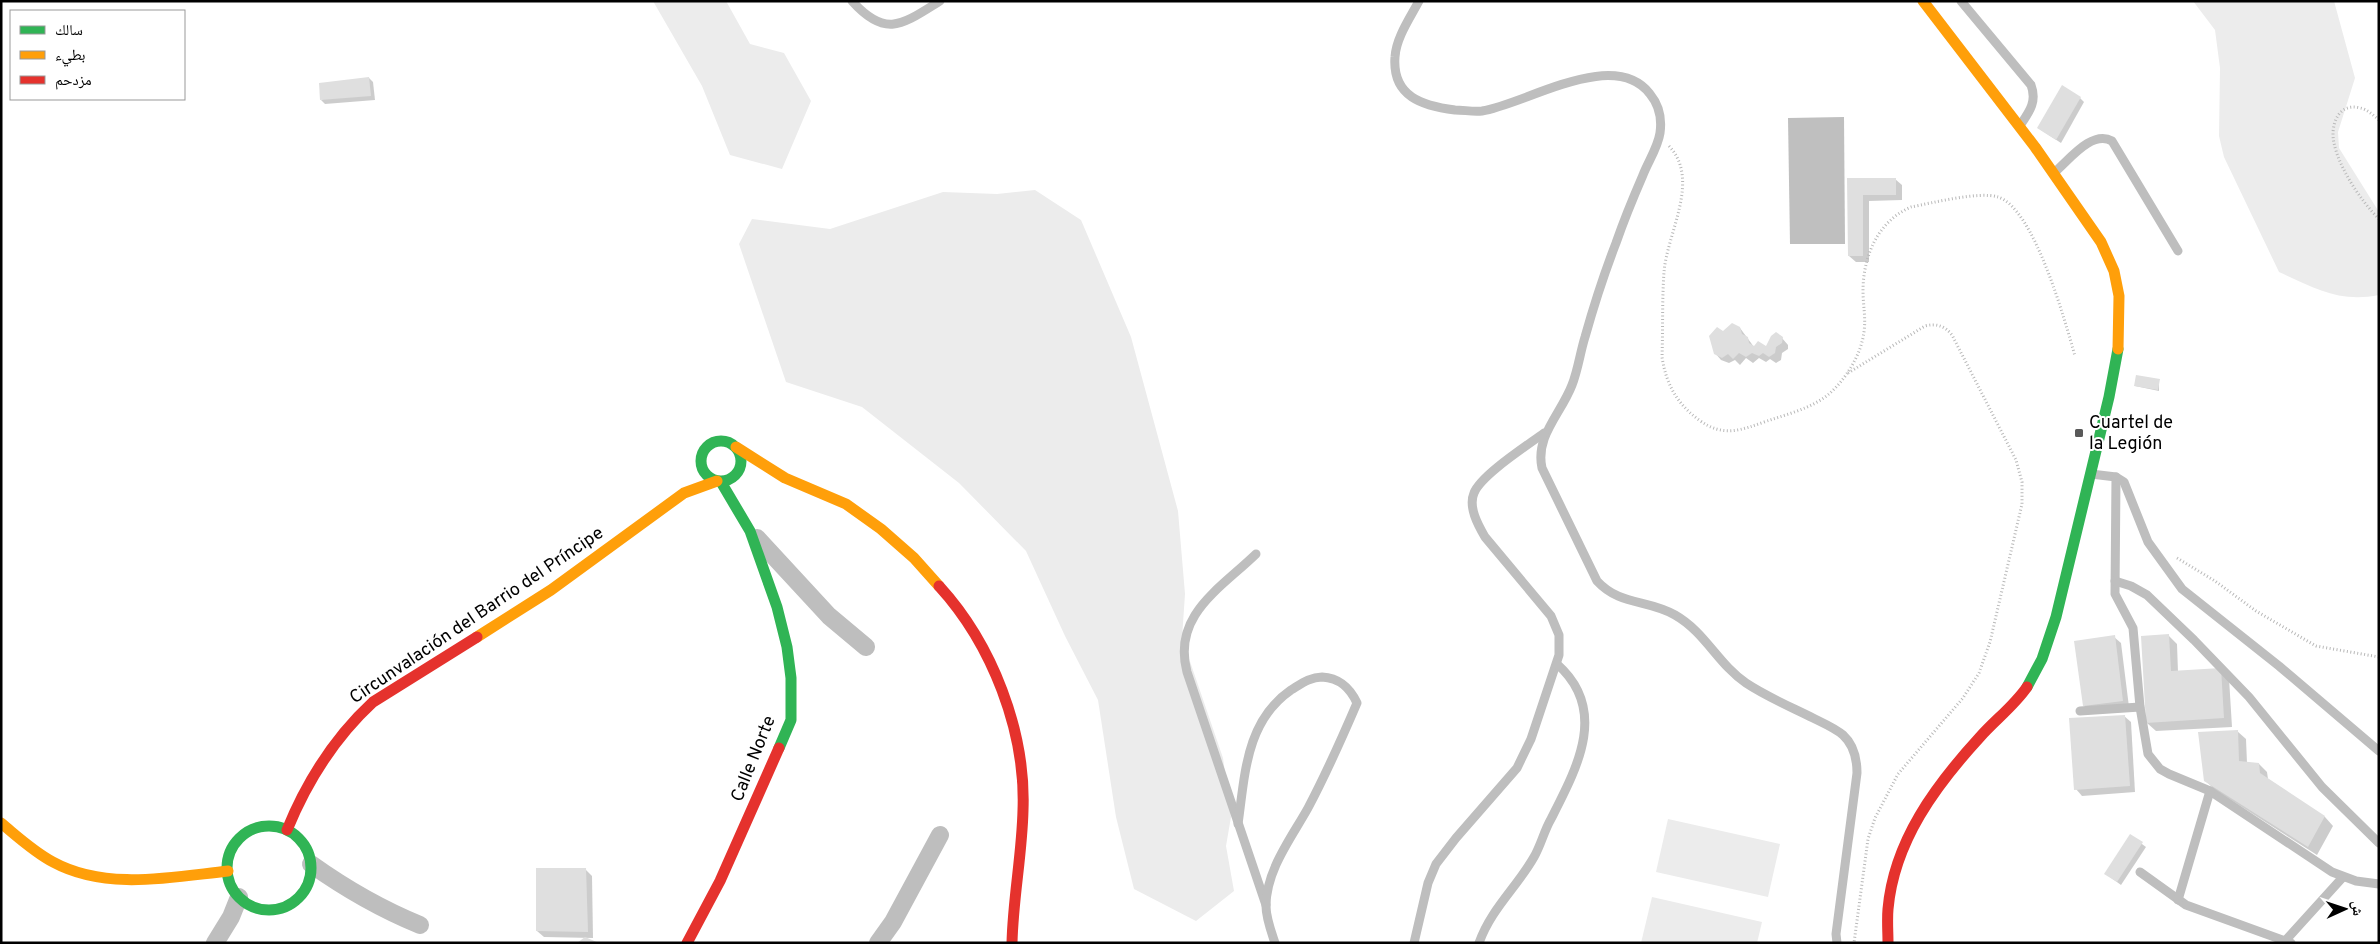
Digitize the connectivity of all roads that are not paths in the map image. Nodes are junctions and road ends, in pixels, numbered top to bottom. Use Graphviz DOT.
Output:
graph roads {
  1 [pos="852,1"];
  2 [pos="940,1"];
  3 [pos="1419,1"];
  4 [pos="1923,1"];
  5 [pos="1961,1"];
  6 [pos="2019,128"];
  7 [pos="2054,172"];
  8 [pos="2178,251"];
  9 [pos="1547,432"];
  10 [pos="736,447"];
  11 [pos="701,464"];
  12 [pos="2089,474"];
  13 [pos="778,475"];
  14 [pos="734,477"];
  15 [pos="2116,477"];
  16 [pos="719,481"];
  17 [pos="674,499"];
  18 [pos="750,531"];
  19 [pos="1256,554"];
  20 [pos="2114,582"];
  21 [pos="866,647"];
  22 [pos="1557,664"];
  23 [pos="2140,707"];
  24 [pos="2080,711"];
  25 [pos="2379,751"];
  26 [pos="2210,791"];
  27 [pos="1,823"];
  28 [pos="1238,824"];
  29 [pos="287,830"];
  30 [pos="940,835"];
  31 [pos="2379,843"];
  32 [pos="311,864"];
  33 [pos="228,870"];
  34 [pos="2140,872"];
  35 [pos="2343,877"];
  36 [pos="2379,884"];
  37 [pos="239,897"];
  38 [pos="2178,900"];
  39 [pos="1266,905"];
  40 [pos="420,925"];
  41 [pos="2288,942"];
  42 [pos="216,943"];
  43 [pos="687,943"];
  44 [pos="878,943"];
  45 [pos="1012,943"];
  46 [pos="1275,943"];
  47 [pos="1414,943"];
  48 [pos="1479,943"];
  49 [pos="1837,943"];
  50 [pos="1888,943"];
  1 -- 2 [label="lane"];
  3 -- 9 [label="lane"];
  4 -- 6 [label="street"];
  5 -- 6 [label="lane"];
  6 -- 7 [label="street"];
  7 -- 8 [label="lane"];
  7 -- 12 [label="street"];
  9 -- 22 [label="lane"];
  9 -- 49 [label="lane"];
  10 -- 11 [label="street"];
  10 -- 13 [label="street"];
  10 -- 14 [label="street"];
  11 -- 16 [label="street"];
  11 -- 17 [label="street, Circunvalación del Barrio del Príncipe"];
  12 -- 15 [label="lane"];
  12 -- 50 [label="street"];
  13 -- 14 [label="street"];
  13 -- 45 [label="street"];
  14 -- 16 [label="street"];
  15 -- 20 [label="lane"];
  15 -- 25 [label="lane"];
  16 -- 17 [label="street, Circunvalación del Barrio del Príncipe"];
  16 -- 18 [label="street, Calle Norte"];
  17 -- 29 [label="street, Circunvalación del Barrio del Príncipe"];
  18 -- 21 [label="street"];
  18 -- 43 [label="street, Calle Norte"];
  19 -- 28 [label="lane"];
  20 -- 23 [label="lane"];
  20 -- 31 [label="lane"];
  22 -- 47 [label="lane"];
  22 -- 48 [label="lane"];
  23 -- 24 [label="lane"];
  23 -- 26 [label="lane"];
  26 -- 35 [label="lane"];
  26 -- 38 [label="lane"];
  27 -- 33 [label="street"];
  28 -- 39 [label="lane"];
  28 -- 39 [label="lane"];
  29 -- 32 [label="street"];
  29 -- 33 [label="street"];
  30 -- 44 [label="street"];
  32 -- 37 [label="street"];
  32 -- 40 [label="street"];
  33 -- 37 [label="street"];
  34 -- 38 [label="lane"];
  35 -- 36 [label="lane"];
  35 -- 41 [label="lane"];
  37 -- 42 [label="street"];
  38 -- 41 [label="lane"];
  39 -- 46 [label="lane"];
}
